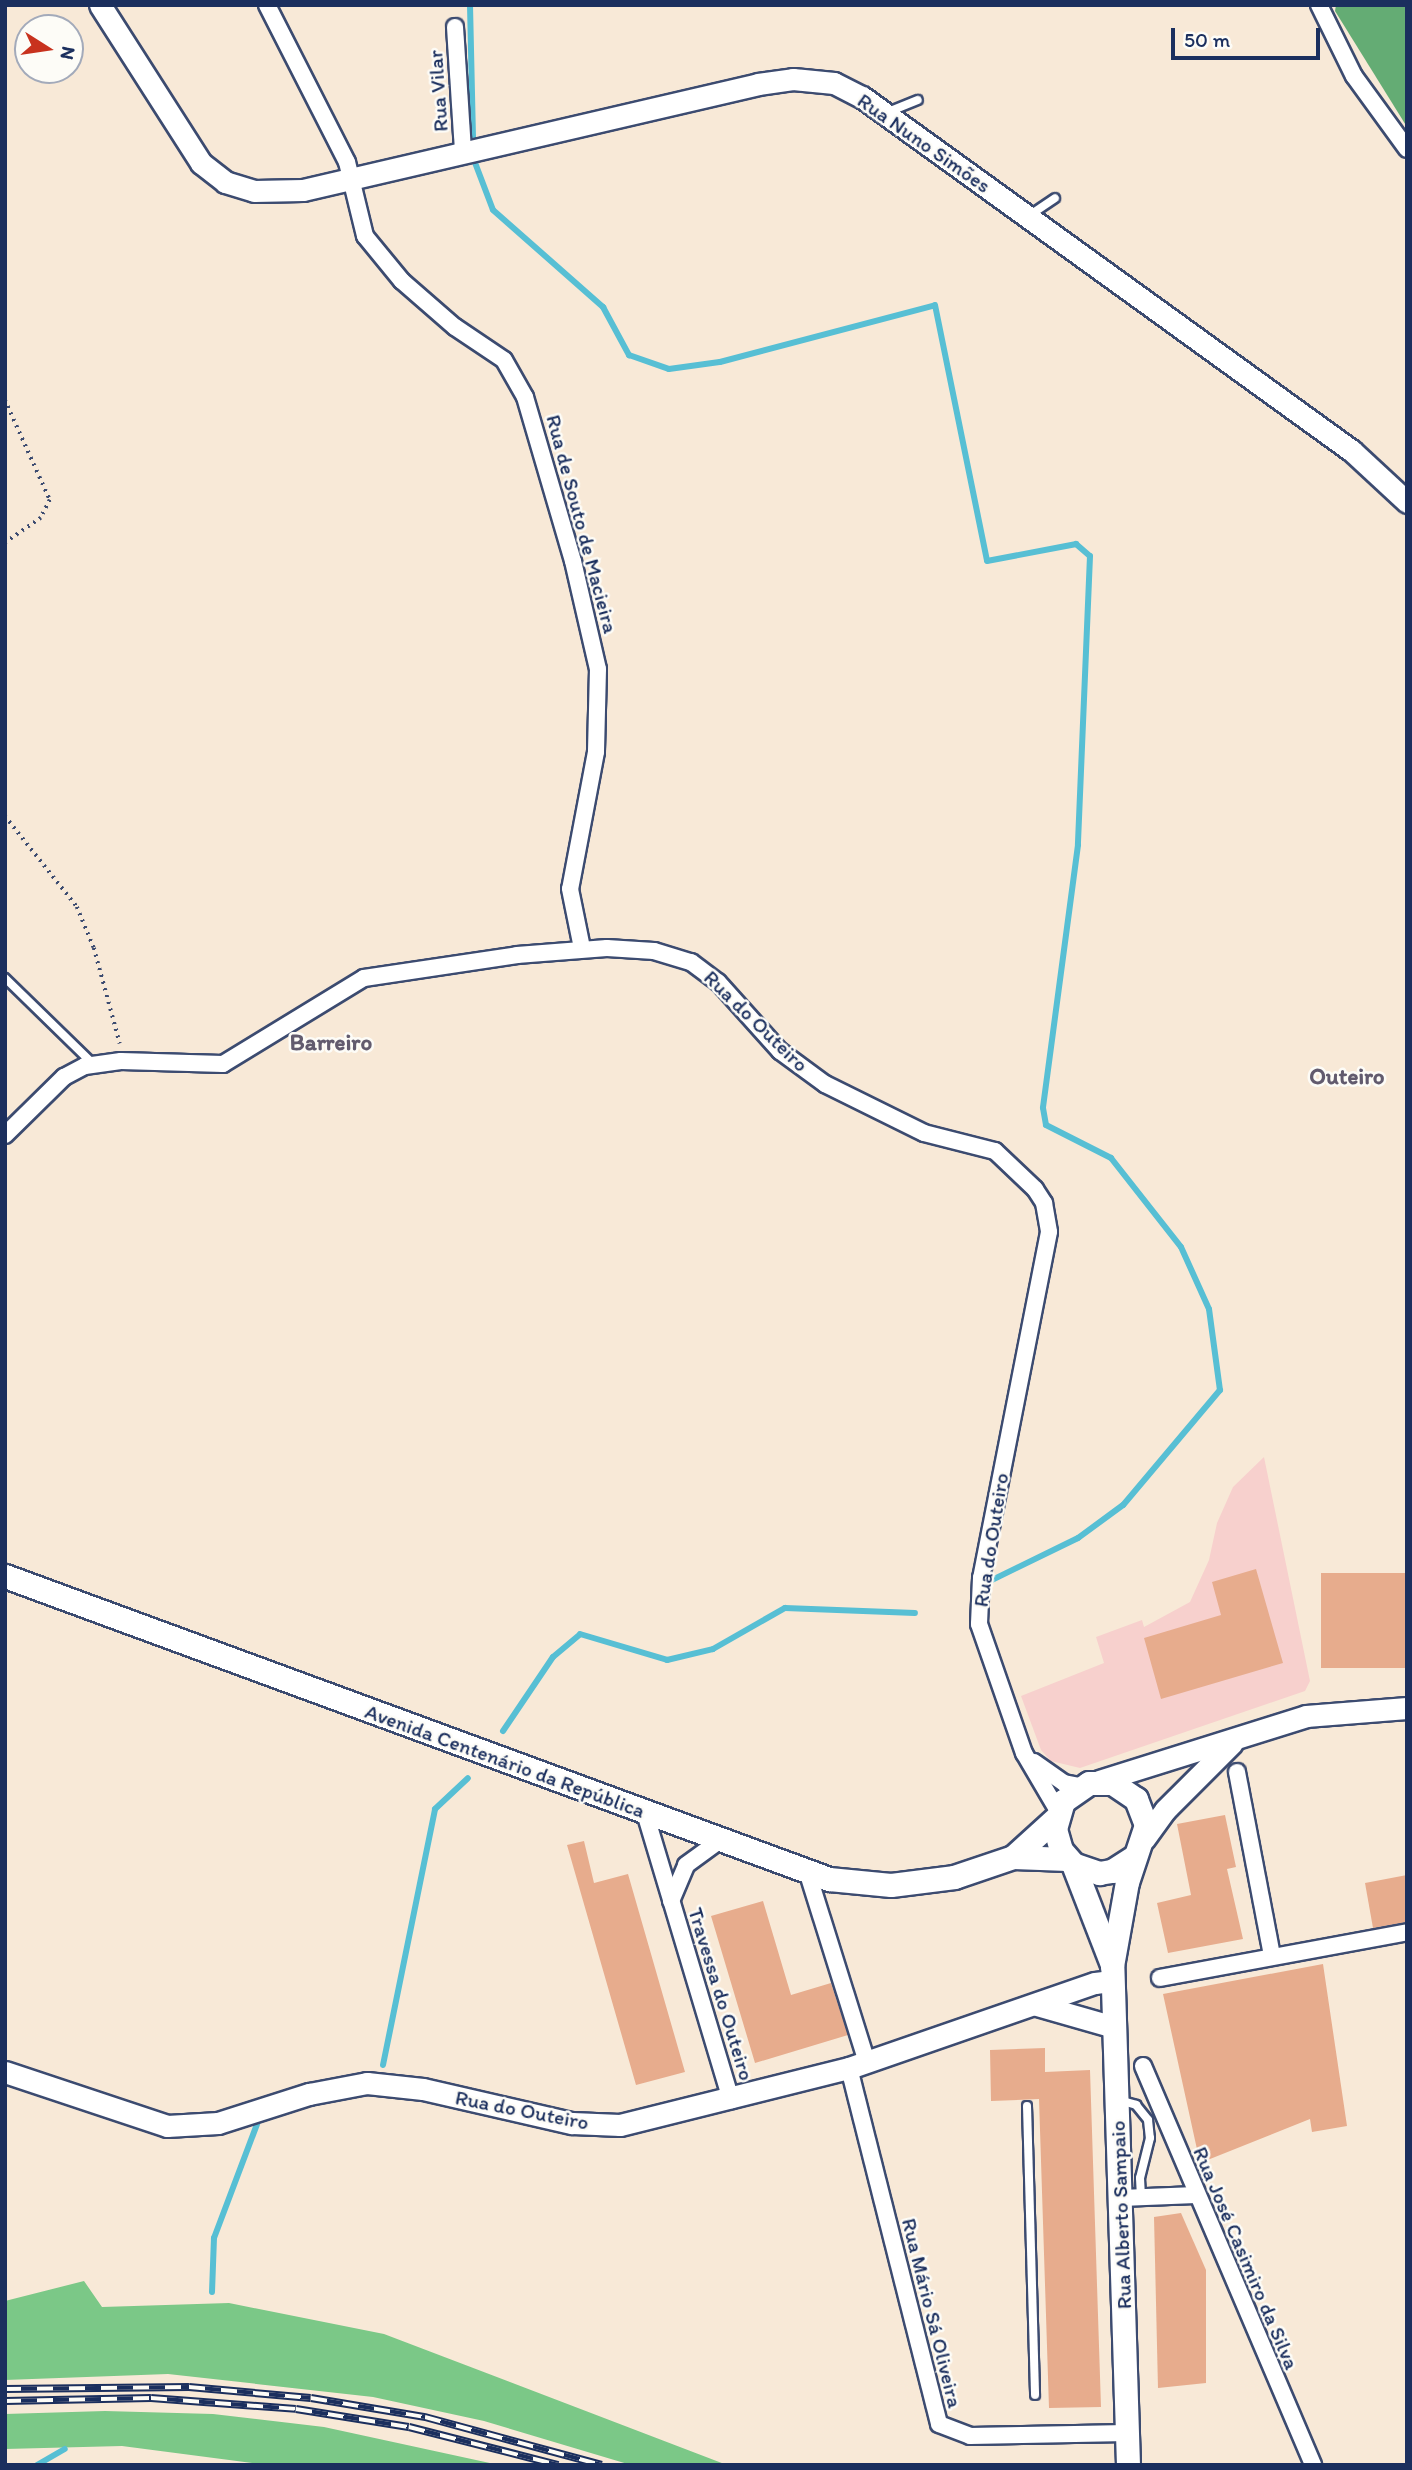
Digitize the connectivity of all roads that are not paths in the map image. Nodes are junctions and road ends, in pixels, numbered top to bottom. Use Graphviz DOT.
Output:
graph roads {
  1 [pos="100,5"];
  2 [pos="267,5"];
  3 [pos="1319,5"];
  4 [pos="455,27"];
  5 [pos="918,100"];
  6 [pos="885,114"];
  7 [pos="1407,149"];
  8 [pos="463,152"];
  9 [pos="352,179"];
  10 [pos="1055,198"];
  11 [pos="1027,216"];
  12 [pos="1407,502"];
  13 [pos="582,948"];
  14 [pos="5,978"];
  15 [pos="93,1064"];
  16 [pos="5,1135"];
  17 [pos="5,1576"];
  18 [pos="1407,1708"];
  19 [pos="1237,1738"];
  20 [pos="1024,1753"];
  21 [pos="1237,1772"];
  22 [pos="1090,1784"];
  23 [pos="645,1813"];
  24 [pos="1057,1815"];
  25 [pos="719,1841"];
  26 [pos="1139,1848"];
  27 [pos="1013,1857"];
  28 [pos="1070,1861"];
  29 [pos="808,1874"];
  30 [pos="671,1901"];
  31 [pos="1407,1931"];
  32 [pos="1272,1956"];
  33 [pos="1112,1974"];
  34 [pos="1160,1978"];
  35 [pos="1037,2005"];
  36 [pos="1114,2027"];
  37 [pos="858,2065"];
  38 [pos="1143,2066"];
  39 [pos="5,2072"];
  40 [pos="1118,2099"];
  41 [pos="731,2100"];
  42 [pos="1027,2106"];
  43 [pos="1196,2194"];
  44 [pos="1131,2198"];
  45 [pos="1035,2395"];
  46 [pos="1127,2433"];
  47 [pos="1128,2465"];
  48 [pos="1313,2465"];
  1 -- 9 [label="street, Rua Nuno Simões"];
  2 -- 9 [label="street, Rua de Souto de Macieira"];
  3 -- 7 [label="street"];
  4 -- 8 [label="street, Rua Vilar"];
  5 -- 6 [label="lane"];
  6 -- 8 [label="street, Rua Nuno Simões"];
  6 -- 11 [label="street, Rua Nuno Simões"];
  8 -- 9 [label="street, Rua Nuno Simões"];
  9 -- 13 [label="street, Rua de Souto de Macieira"];
  10 -- 11 [label="lane"];
  11 -- 12 [label="street, Rua Nuno Simões"];
  13 -- 15 [label="street, Rua do Outeiro"];
  13 -- 20 [label="street, Rua do Outeiro"];
  14 -- 15 [label="lane"];
  15 -- 16 [label="street, Rua do Outeiro"];
  17 -- 23 [label="main road, Avenida Centenário da República"];
  18 -- 19 [label="street, Rua Alberto Sampaio"];
  19 -- 22 [label="street, Rua Alberto Sampaio"];
  19 -- 26 [label="street, Rua Alberto Sampaio"];
  20 -- 22 [label="street"];
  20 -- 24 [label="street, Rua do Outeiro"];
  21 -- 32 [label="street"];
  22 -- 24 [label="main road"];
  22 -- 26 [label="main road, Rua Alberto Sampaio"];
  23 -- 25 [label="main road, Avenida Centenário da República"];
  23 -- 30 [label="street, Travessa do Outeiro"];
  24 -- 27 [label="main road, Avenida Centenário da República"];
  24 -- 28 [label="main road, Rua Alberto Sampaio"];
  25 -- 29 [label="main road, Avenida Centenário da República"];
  25 -- 30 [label="street, Travessa do Outeiro"];
  26 -- 28 [label="main road, Rua Alberto Sampaio"];
  26 -- 33 [label="main road, Rua Alberto Sampaio"];
  27 -- 28 [label="main road, Avenida Centenário da República"];
  27 -- 29 [label="main road, Avenida Centenário da República"];
  28 -- 33 [label="main road, Rua Alberto Sampaio"];
  29 -- 37 [label="street"];
  30 -- 41 [label="street, Travessa do Outeiro"];
  31 -- 32 [label="street"];
  32 -- 34 [label="street"];
  33 -- 35 [label="street, Rua do Outeiro"];
  33 -- 36 [label="main road, Rua Alberto Sampaio"];
  35 -- 36 [label="street"];
  35 -- 37 [label="street, Rua do Outeiro"];
  36 -- 40 [label="main road, Rua Alberto Sampaio"];
  37 -- 41 [label="street, Rua do Outeiro"];
  37 -- 46 [label="street, Rua Mário Sá Oliveira"];
  38 -- 43 [label="street, Rua José Casimiro da Silva"];
  39 -- 41 [label="street, Rua do Outeiro"];
  40 -- 44 [label="main road, Rua Alberto Sampaio"];
  40 -- 44 [label="lane"];
  42 -- 45 [label="lane"];
  43 -- 44 [label="street"];
  43 -- 48 [label="street, Rua José Casimiro da Silva"];
  44 -- 46 [label="main road, Rua Alberto Sampaio"];
  46 -- 47 [label="main road, Rua Alberto Sampaio"];
}
